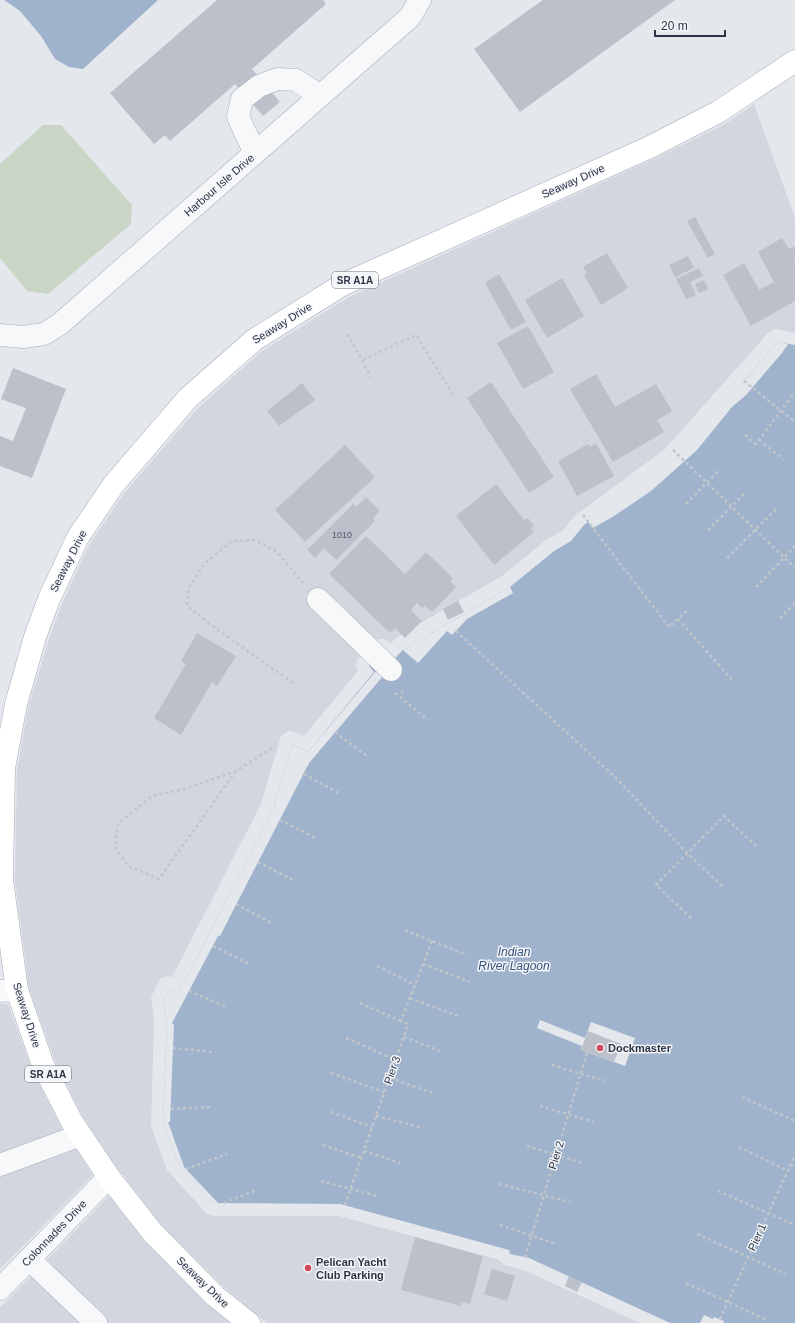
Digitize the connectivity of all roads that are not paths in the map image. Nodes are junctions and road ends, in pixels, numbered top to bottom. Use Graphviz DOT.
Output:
graph roads {
  1 [pos="420,0"];
  2 [pos="795,61"];
  3 [pos="320,96"];
  4 [pos="255,153"];
  5 [pos="0,334"];
  6 [pos="318,599"];
  7 [pos="391,680"];
  8 [pos="4,742"];
  9 [pos="2,831"];
  10 [pos="8,991"];
  11 [pos="81,1135"];
  12 [pos="0,1165"];
  13 [pos="109,1177"];
  14 [pos="29,1259"];
  15 [pos="0,1289"];
  16 [pos="96,1323"];
  17 [pos="249,1323"];
  1 -- 3 [label="street, Harbour Isle Drive"];
  2 -- 8 [label="main road, Seaway Drive / SR A1A"];
  3 -- 4 [label="street, Harbour Isle Drive"];
  3 -- 4 [label="street"];
  4 -- 5 [label="street, Harbour Isle Drive"];
  6 -- 7 [label="street"];
  8 -- 9 [label="main road, Seaway Drive / SR A1A"];
  9 -- 10 [label="main road, Seaway Drive / SR A1A"];
  10 -- 11 [label="main road, Seaway Drive / SR A1A"];
  11 -- 12 [label="street"];
  11 -- 13 [label="main road, Seaway Drive / SR A1A"];
  13 -- 14 [label="street, Colonnades Drive"];
  13 -- 17 [label="main road, Seaway Drive / SR A1A"];
  14 -- 15 [label="street, Colonnades Drive"];
  14 -- 16 [label="street"];
}
